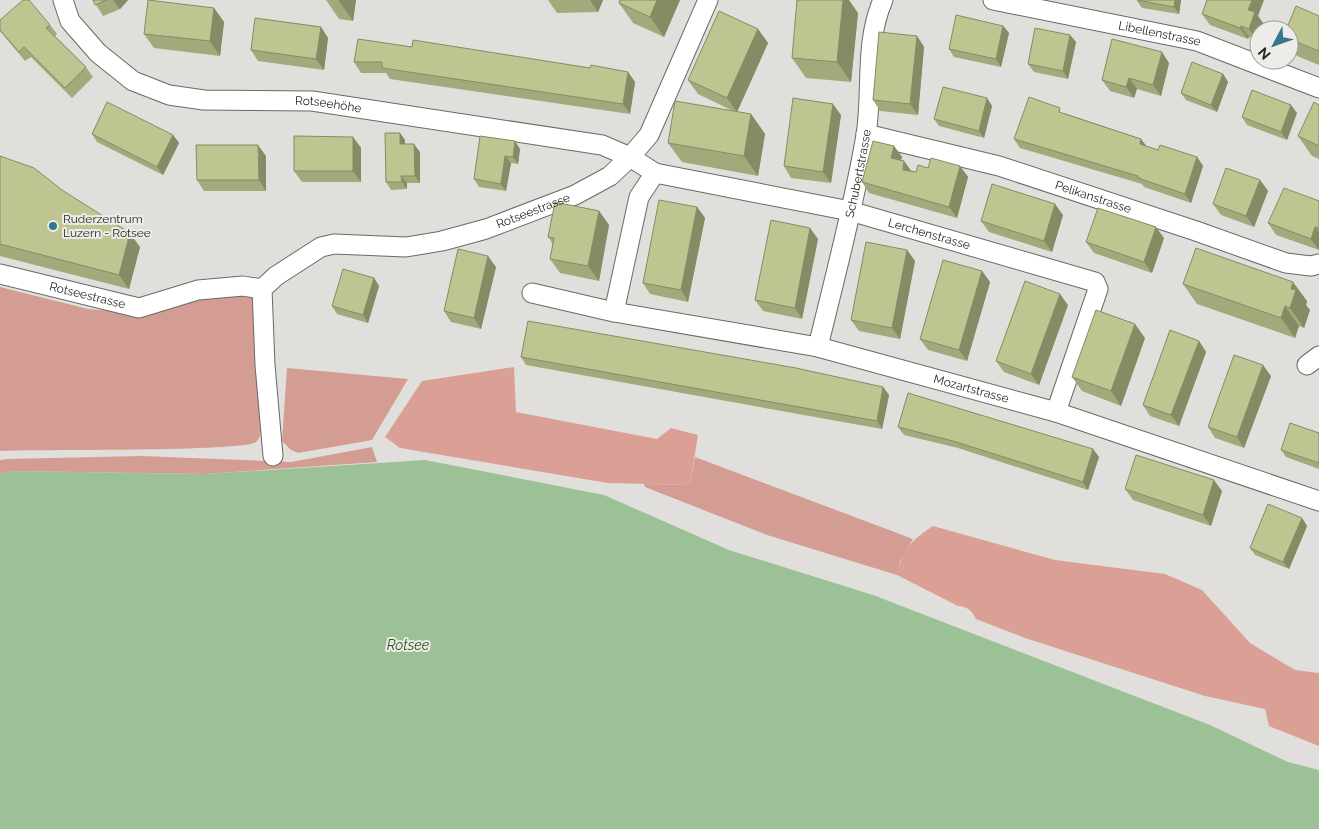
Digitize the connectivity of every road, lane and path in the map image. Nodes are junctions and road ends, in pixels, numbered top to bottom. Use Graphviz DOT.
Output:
graph roads {
  1 [pos="63,0"];
  2 [pos="708,0"];
  3 [pos="883,0"];
  4 [pos="993,0"];
  5 [pos="1050,5"];
  6 [pos="1319,88"];
  7 [pos="866,134"];
  8 [pos="630,157"];
  9 [pos="655,174"];
  10 [pos="850,212"];
  11 [pos="1319,264"];
  12 [pos="0,274"];
  13 [pos="262,289"];
  14 [pos="532,293"];
  15 [pos="614,312"];
  16 [pos="818,346"];
  17 [pos="1056,412"];
  18 [pos="273,456"];
  19 [pos="1319,501"];
  1 -- 8 [label="street, Rotseehöhe"];
  2 -- 8 [label="street, Rotseestrasse"];
  3 -- 7 [label="street, Schubertstrasse"];
  4 -- 5 [label="street, Libellenstrasse"];
  5 -- 6 [label="street, Libellenstrasse"];
  7 -- 10 [label="street, Schubertstrasse"];
  7 -- 11 [label="street, Pelikanstrasse"];
  8 -- 9 [label="street, Lerchenstrasse"];
  8 -- 13 [label="street, Rotseestrasse"];
  9 -- 10 [label="street, Lerchenstrasse"];
  9 -- 15 [label="street"];
  10 -- 16 [label="street, Schubertstrasse"];
  10 -- 17 [label="street, Lerchenstrasse"];
  12 -- 13 [label="street, Rotseestrasse"];
  13 -- 18 [label="street"];
  14 -- 15 [label="street, Mozartstrasse"];
  15 -- 16 [label="street, Mozartstrasse"];
  16 -- 17 [label="street, Mozartstrasse"];
  17 -- 19 [label="street, Mozartstrasse"];
}
